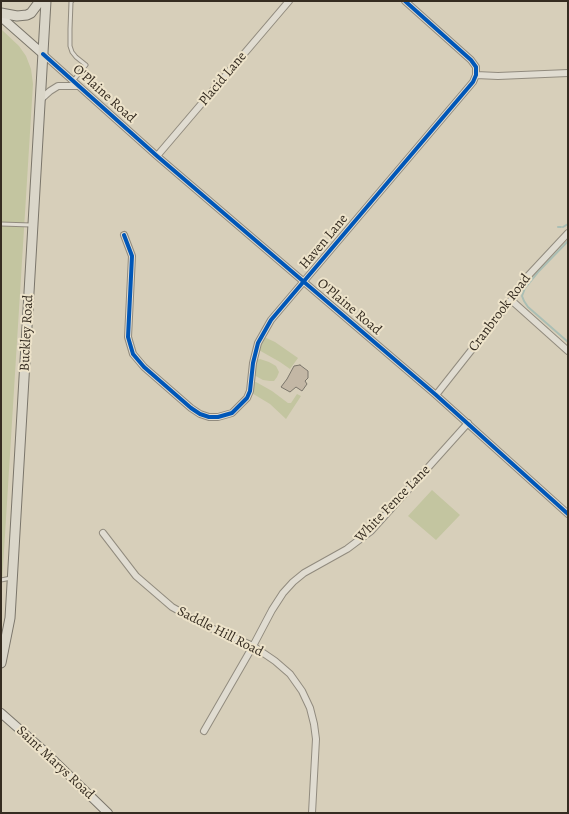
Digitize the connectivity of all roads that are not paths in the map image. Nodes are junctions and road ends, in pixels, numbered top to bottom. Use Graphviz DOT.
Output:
graph roads {
  1 [pos="40,1"];
  2 [pos="46,1"];
  3 [pos="72,1"];
  4 [pos="289,1"];
  5 [pos="404,1"];
  6 [pos="1,13"];
  7 [pos="1,17"];
  8 [pos="43,54"];
  9 [pos="568,73"];
  10 [pos="476,75"];
  11 [pos="73,81"];
  12 [pos="78,86"];
  13 [pos="40,100"];
  14 [pos="157,156"];
  15 [pos="1,224"];
  16 [pos="33,225"];
  17 [pos="568,233"];
  18 [pos="124,236"];
  19 [pos="304,283"];
  20 [pos="512,300"];
  21 [pos="568,351"];
  22 [pos="436,395"];
  23 [pos="468,424"];
  24 [pos="568,514"];
  25 [pos="103,533"];
  26 [pos="13,578"];
  27 [pos="1,580"];
  28 [pos="253,646"];
  29 [pos="1,663"];
  30 [pos="1,713"];
  31 [pos="204,731"];
  32 [pos="108,813"];
  33 [pos="312,813"];
  1 -- 6 [label="main road"];
  2 -- 8 [label="main road, Buckley Road"];
  3 -- 11 [label="lane"];
  4 -- 14 [label="street, Placid Lane"];
  5 -- 10 [label="street"];
  7 -- 8 [label="main road, O'Plaine Road"];
  8 -- 11 [label="street, O'Plaine Road"];
  8 -- 13 [label="main road, Buckley Road"];
  9 -- 10 [label="street"];
  10 -- 19 [label="street, Haven Lane"];
  11 -- 12 [label="street, O'Plaine Road"];
  12 -- 13 [label="street"];
  12 -- 14 [label="street, O'Plaine Road"];
  13 -- 16 [label="main road, Buckley Road"];
  14 -- 19 [label="street, O'Plaine Road"];
  15 -- 16 [label="lane"];
  16 -- 26 [label="main road, Buckley Road"];
  17 -- 20 [label="street, Cranbrook Road"];
  18 -- 19 [label="street, Haven Lane"];
  19 -- 22 [label="street, O'Plaine Road"];
  20 -- 21 [label="street"];
  20 -- 22 [label="street, Cranbrook Road"];
  22 -- 23 [label="street, O'Plaine Road"];
  23 -- 24 [label="street, O'Plaine Road"];
  23 -- 28 [label="street, White Fence Lane"];
  25 -- 28 [label="street, Saddle Hill Road"];
  26 -- 27 [label="lane"];
  26 -- 29 [label="main road, Buckley Road"];
  28 -- 31 [label="street, White Fence Lane"];
  28 -- 33 [label="street, Saddle Hill Road"];
  30 -- 32 [label="main road, Saint Marys Road"];
}
